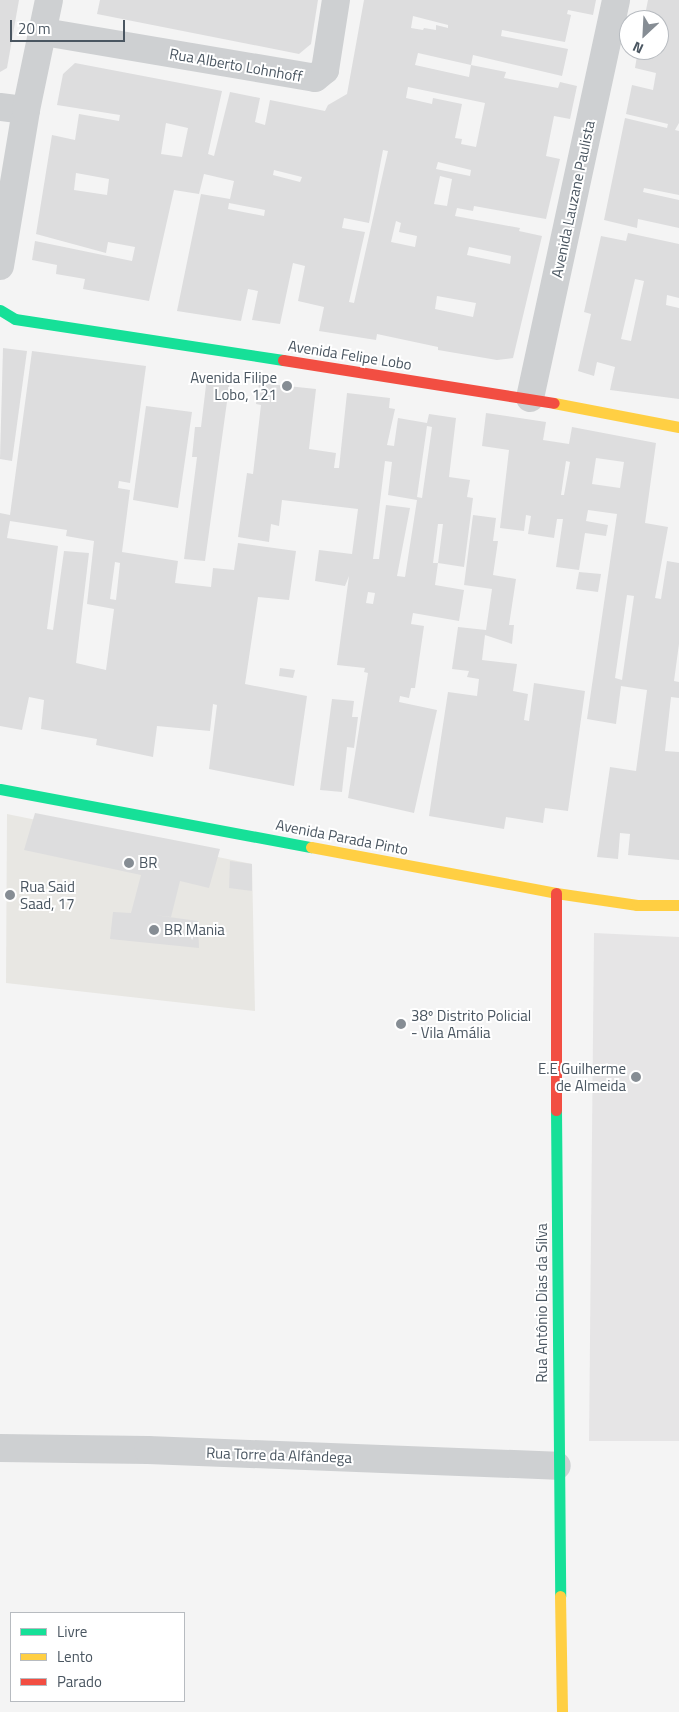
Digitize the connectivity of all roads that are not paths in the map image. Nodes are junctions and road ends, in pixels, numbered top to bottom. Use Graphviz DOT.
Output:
graph roads {
  1 [pos="49,0"];
  2 [pos="336,0"];
  3 [pos="616,0"];
  4 [pos="44,32"];
  5 [pos="13,109"];
  6 [pos="0,266"];
  7 [pos="0,310"];
  8 [pos="530,398"];
  9 [pos="679,426"];
  10 [pos="0,789"];
  11 [pos="556,893"];
  12 [pos="679,905"];
  13 [pos="0,1448"];
  14 [pos="557,1466"];
  15 [pos="562,1712"];
  1 -- 4 [label="street"];
  2 -- 4 [label="street, Rua Alberto Lohnhoff"];
  3 -- 8 [label="street, Avenida Lauzane Paulista"];
  4 -- 5 [label="street"];
  5 -- 6 [label="street"];
  7 -- 8 [label="street, Avenida Felipe Lobo"];
  8 -- 9 [label="street, Avenida Felipe Lobo"];
  10 -- 11 [label="street, Avenida Parada Pinto"];
  11 -- 12 [label="street, Avenida Parada Pinto"];
  11 -- 14 [label="street, Rua Antônio Dias da Silva"];
  13 -- 14 [label="street, Rua Torre da Alfândega"];
  14 -- 15 [label="street, Rua Antônio Dias da Silva"];
}
